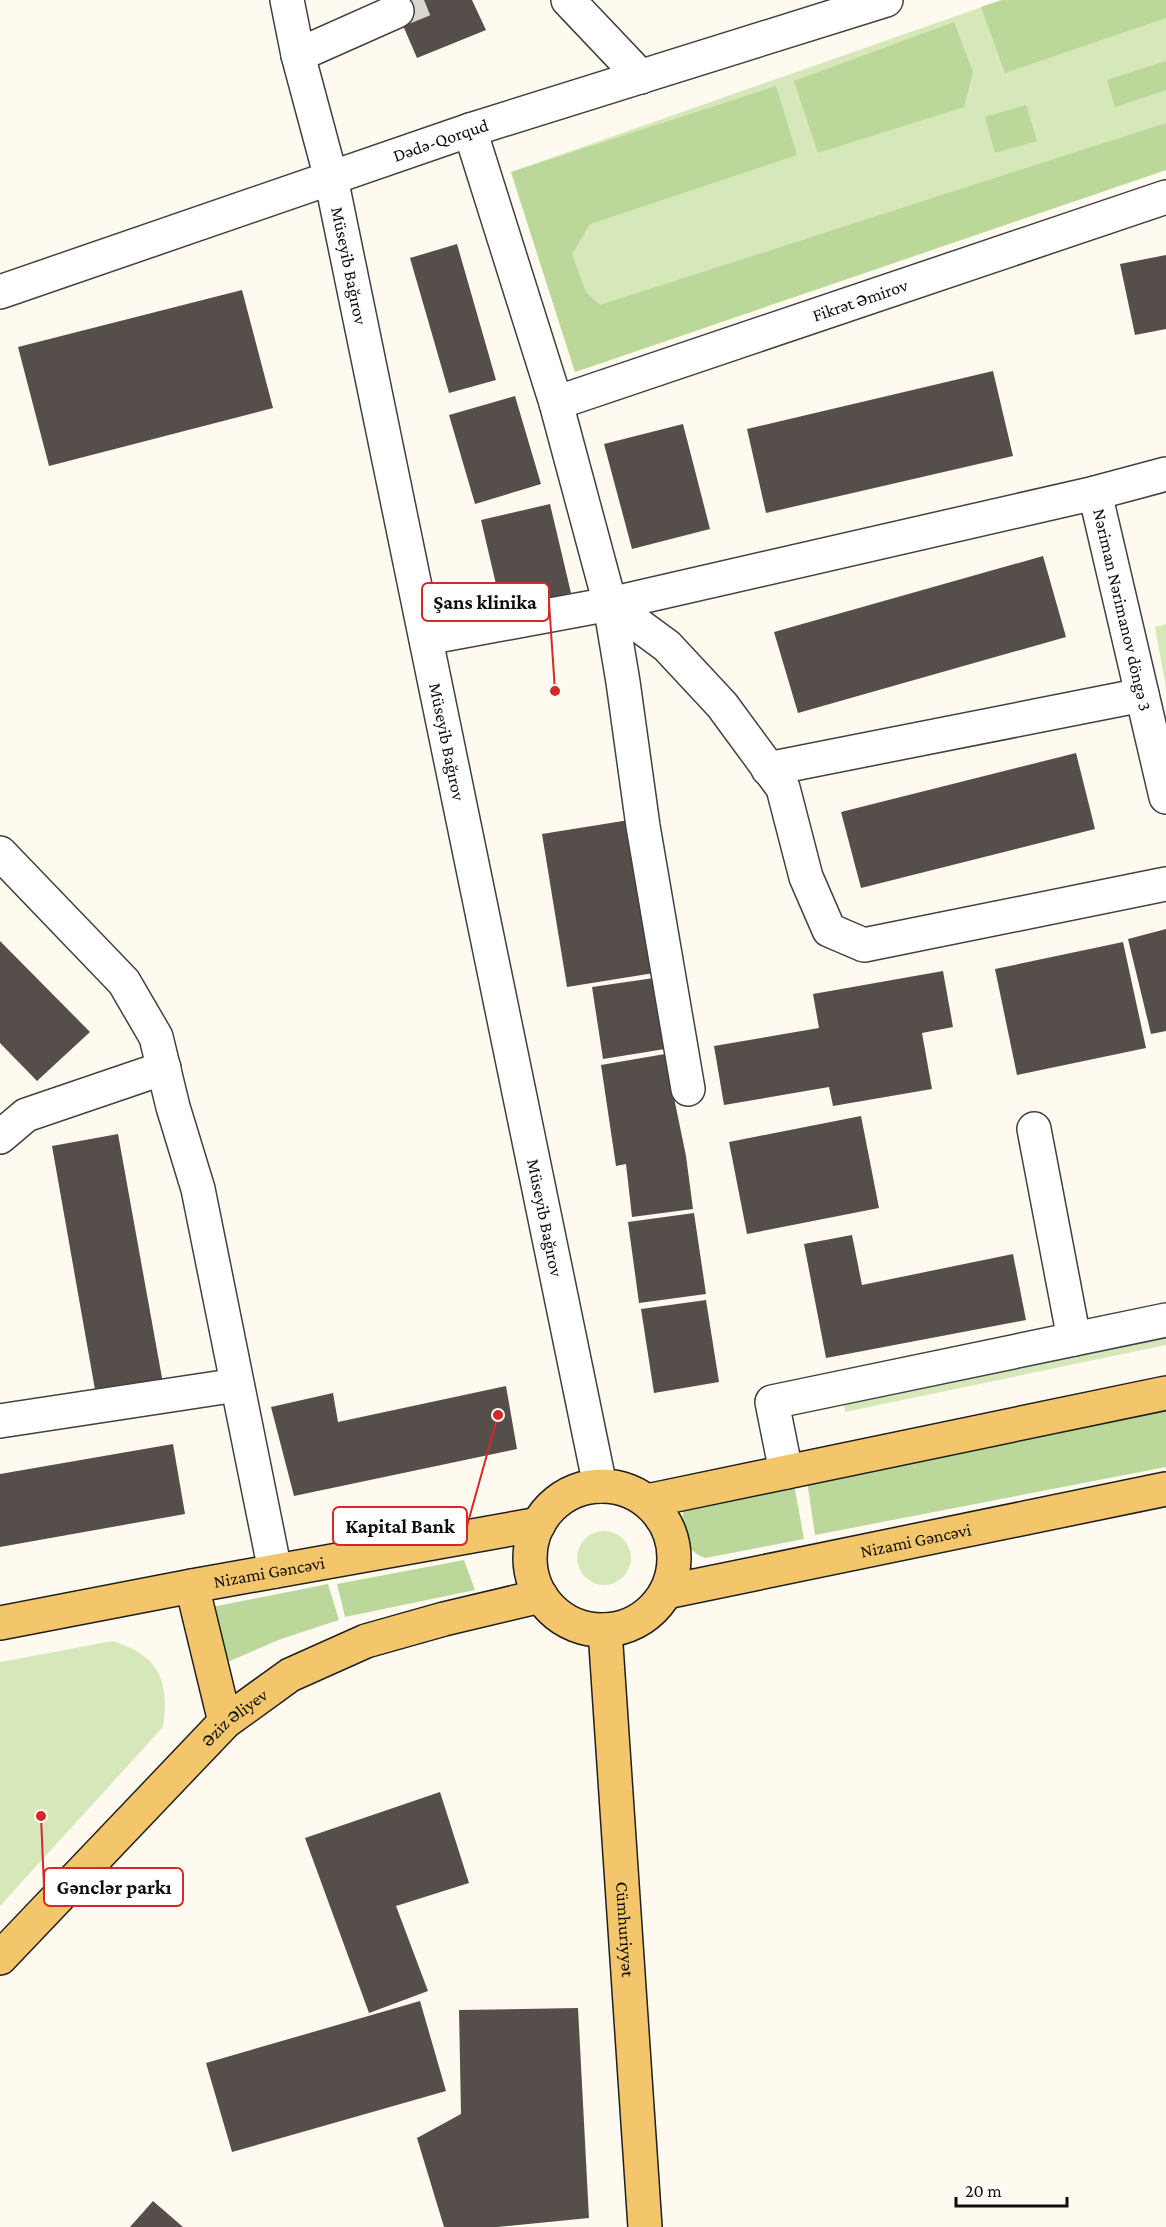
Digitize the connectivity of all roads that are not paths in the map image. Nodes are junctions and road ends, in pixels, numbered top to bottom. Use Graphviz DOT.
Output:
graph roads {
  1 [pos="287,0"];
  2 [pos="568,0"];
  3 [pos="886,0"];
  4 [pos="397,11"];
  5 [pos="298,55"];
  6 [pos="641,77"];
  7 [pos="470,130"];
  8 [pos="331,178"];
  9 [pos="1166,197"];
  10 [pos="0,292"];
  11 [pos="555,403"];
  12 [pos="1166,474"];
  13 [pos="1095,493"];
  14 [pos="610,604"];
  15 [pos="426,638"];
  16 [pos="1142,695"];
  17 [pos="768,769"];
  18 [pos="1166,797"];
  19 [pos="0,853"];
  20 [pos="1166,884"];
  21 [pos="164,1068"];
  22 [pos="688,1089"];
  23 [pos="1034,1129"];
  24 [pos="0,1137"];
  25 [pos="1166,1320"];
  26 [pos="1074,1339"];
  27 [pos="237,1385"];
  28 [pos="1166,1393"];
  29 [pos="0,1421"];
  30 [pos="786,1472"];
  31 [pos="600,1486"];
  32 [pos="1166,1489"];
  33 [pos="647,1501"];
  34 [pos="539,1524"];
  35 [pos="275,1571"];
  36 [pos="192,1586"];
  37 [pos="666,1592"];
  38 [pos="541,1596"];
  39 [pos="0,1623"];
  40 [pos="605,1630"];
  41 [pos="225,1722"];
  42 [pos="0,1958"];
  43 [pos="645,2227"];
  1 -- 5 [label="street, Müseyib Bağırov"];
  2 -- 6 [label="street"];
  3 -- 6 [label="street, Dədə-Qorqud"];
  4 -- 5 [label="street"];
  5 -- 8 [label="street, Müseyib Bağırov"];
  6 -- 7 [label="street, Dədə-Qorqud"];
  7 -- 8 [label="street, Dədə-Qorqud"];
  7 -- 11 [label="street"];
  8 -- 10 [label="street, Dədə-Qorqud"];
  8 -- 15 [label="street, Müseyib Bağırov"];
  9 -- 11 [label="street, Fikrət Əmirov"];
  11 -- 14 [label="street"];
  12 -- 13 [label="street"];
  13 -- 14 [label="street"];
  13 -- 16 [label="street, Nəriman Nərimanov döngə 3"];
  14 -- 15 [label="street"];
  14 -- 17 [label="street"];
  14 -- 22 [label="street"];
  15 -- 31 [label="street, Müseyib Bağırov"];
  16 -- 17 [label="street"];
  16 -- 18 [label="street, Nəriman Nərimanov döngə 3"];
  17 -- 20 [label="street"];
  19 -- 21 [label="street"];
  21 -- 24 [label="street"];
  21 -- 27 [label="street"];
  23 -- 26 [label="street"];
  25 -- 26 [label="street"];
  26 -- 30 [label="street"];
  27 -- 29 [label="street"];
  27 -- 35 [label="street"];
  28 -- 30 [label="main road"];
  30 -- 33 [label="main road"];
  31 -- 33 [label="main road"];
  31 -- 34 [label="main road"];
  32 -- 37 [label="main road, Nizami Gəncəvi"];
  33 -- 37 [label="main road"];
  34 -- 35 [label="main road, Nizami Gəncəvi"];
  34 -- 38 [label="main road"];
  35 -- 36 [label="main road, Nizami Gəncəvi"];
  36 -- 39 [label="main road, Nizami Gəncəvi"];
  36 -- 41 [label="main road"];
  37 -- 40 [label="main road"];
  38 -- 40 [label="main road"];
  38 -- 41 [label="main road, Əziz Əliyev"];
  40 -- 43 [label="main road, Cümhuriyyət"];
  41 -- 42 [label="main road, Əziz Əliyev"];
}
